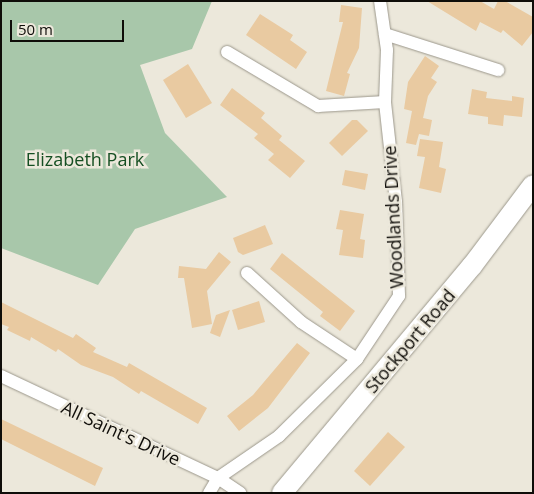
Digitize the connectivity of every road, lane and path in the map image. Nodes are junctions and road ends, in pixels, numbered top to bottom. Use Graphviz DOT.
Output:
graph roads {
  1 [pos="380,1"];
  2 [pos="385,34"];
  3 [pos="227,52"];
  4 [pos="498,70"];
  5 [pos="385,102"];
  6 [pos="533,185"];
  7 [pos="247,274"];
  8 [pos="357,359"];
  9 [pos="1,376"];
  10 [pos="218,478"];
  11 [pos="210,493"];
  12 [pos="240,493"];
  13 [pos="282,493"];
  1 -- 2 [label="street, Woodlands Drive"];
  2 -- 4 [label="street"];
  2 -- 5 [label="street, Woodlands Drive"];
  3 -- 5 [label="street"];
  5 -- 8 [label="street, Woodlands Drive"];
  6 -- 13 [label="main road, Stockport Road"];
  7 -- 8 [label="street"];
  8 -- 10 [label="street, Woodlands Drive"];
  9 -- 10 [label="street, All Saint's Drive"];
  10 -- 11 [label="street, Woodlands Drive"];
  10 -- 12 [label="street, All Saint's Drive"];
}
